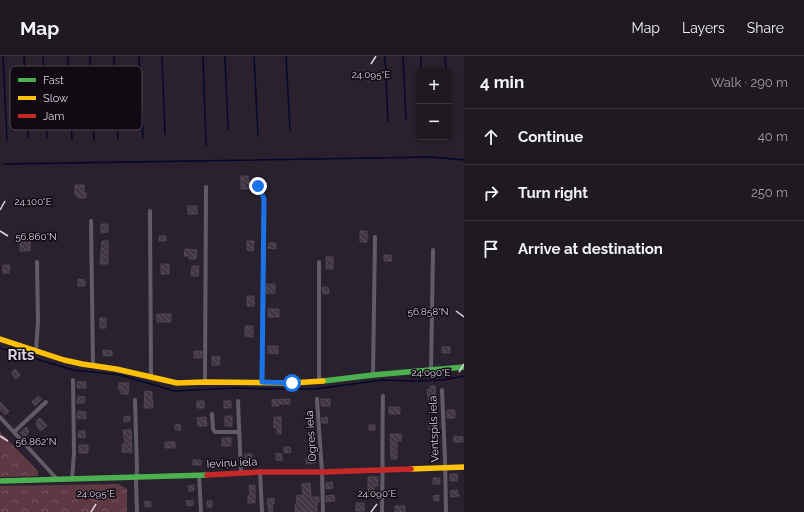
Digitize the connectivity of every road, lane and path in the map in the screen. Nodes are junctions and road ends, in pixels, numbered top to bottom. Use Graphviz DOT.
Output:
graph roads {
  1 [pos="258,186"];
  2 [pos="206,187"];
  3 [pos="150,211"];
  4 [pos="91,221"];
  5 [pos="376,237"];
  6 [pos="433,250"];
  7 [pos="37,262"];
  8 [pos="319,262"];
  9 [pos="0,340"];
  10 [pos="36,351"];
  11 [pos="93,365"];
  12 [pos="464,367"];
  13 [pos="431,370"];
  14 [pos="373,375"];
  15 [pos="151,377"];
  16 [pos="73,380"];
  17 [pos="205,382"];
  18 [pos="262,382"];
  19 [pos="319,382"];
  20 [pos="442,390"];
  21 [pos="383,396"];
  22 [pos="317,399"];
  23 [pos="135,400"];
  24 [pos="238,401"];
  25 [pos="46,402"];
  26 [pos="212,414"];
  27 [pos="0,417"];
  28 [pos="14,432"];
  29 [pos="239,432"];
  30 [pos="464,467"];
  31 [pos="445,468"];
  32 [pos="383,470"];
  33 [pos="260,472"];
  34 [pos="322,472"];
  35 [pos="241,473"];
  36 [pos="199,475"];
  37 [pos="136,477"];
  38 [pos="58,479"];
  39 [pos="72,479"];
  40 [pos="0,481"];
  41 [pos="137,512"];
  42 [pos="201,512"];
  43 [pos="262,512"];
  44 [pos="323,512"];
  45 [pos="382,512"];
  46 [pos="446,512"];
  1 -- 18 [label="street"];
  2 -- 17 [label="street"];
  3 -- 15 [label="street"];
  4 -- 11 [label="street"];
  5 -- 14 [label="street"];
  6 -- 13 [label="street"];
  7 -- 10 [label="street"];
  8 -- 19 [label="street"];
  9 -- 10 [label="street"];
  10 -- 11 [label="street"];
  11 -- 15 [label="street"];
  12 -- 13 [label="street"];
  13 -- 14 [label="street"];
  14 -- 19 [label="street"];
  15 -- 17 [label="street"];
  16 -- 39 [label="street"];
  17 -- 18 [label="street"];
  18 -- 19 [label="street"];
  20 -- 31 [label="street, Ventspils iela"];
  21 -- 32 [label="street"];
  22 -- 34 [label="street, Ogres iela"];
  23 -- 37 [label="street"];
  24 -- 29 [label="street"];
  25 -- 28 [label="street"];
  26 -- 29 [label="street"];
  27 -- 28 [label="street"];
  28 -- 38 [label="street"];
  29 -- 35 [label="street"];
  30 -- 31 [label="street, Ieviņu iela"];
  31 -- 32 [label="street, Ieviņu iela"];
  31 -- 46 [label="street, Ventspils iela"];
  32 -- 34 [label="street, Ieviņu iela"];
  32 -- 45 [label="street"];
  33 -- 34 [label="street, Ieviņu iela"];
  33 -- 35 [label="street, Ieviņu iela"];
  33 -- 43 [label="street"];
  34 -- 44 [label="street, Ogres iela"];
  35 -- 36 [label="street, Ieviņu iela"];
  36 -- 37 [label="street, Ieviņu iela"];
  36 -- 42 [label="street"];
  37 -- 39 [label="street, Ieviņu iela"];
  37 -- 41 [label="street"];
  38 -- 39 [label="street, Ieviņu iela"];
  38 -- 40 [label="street, Ieviņu iela"];
}
